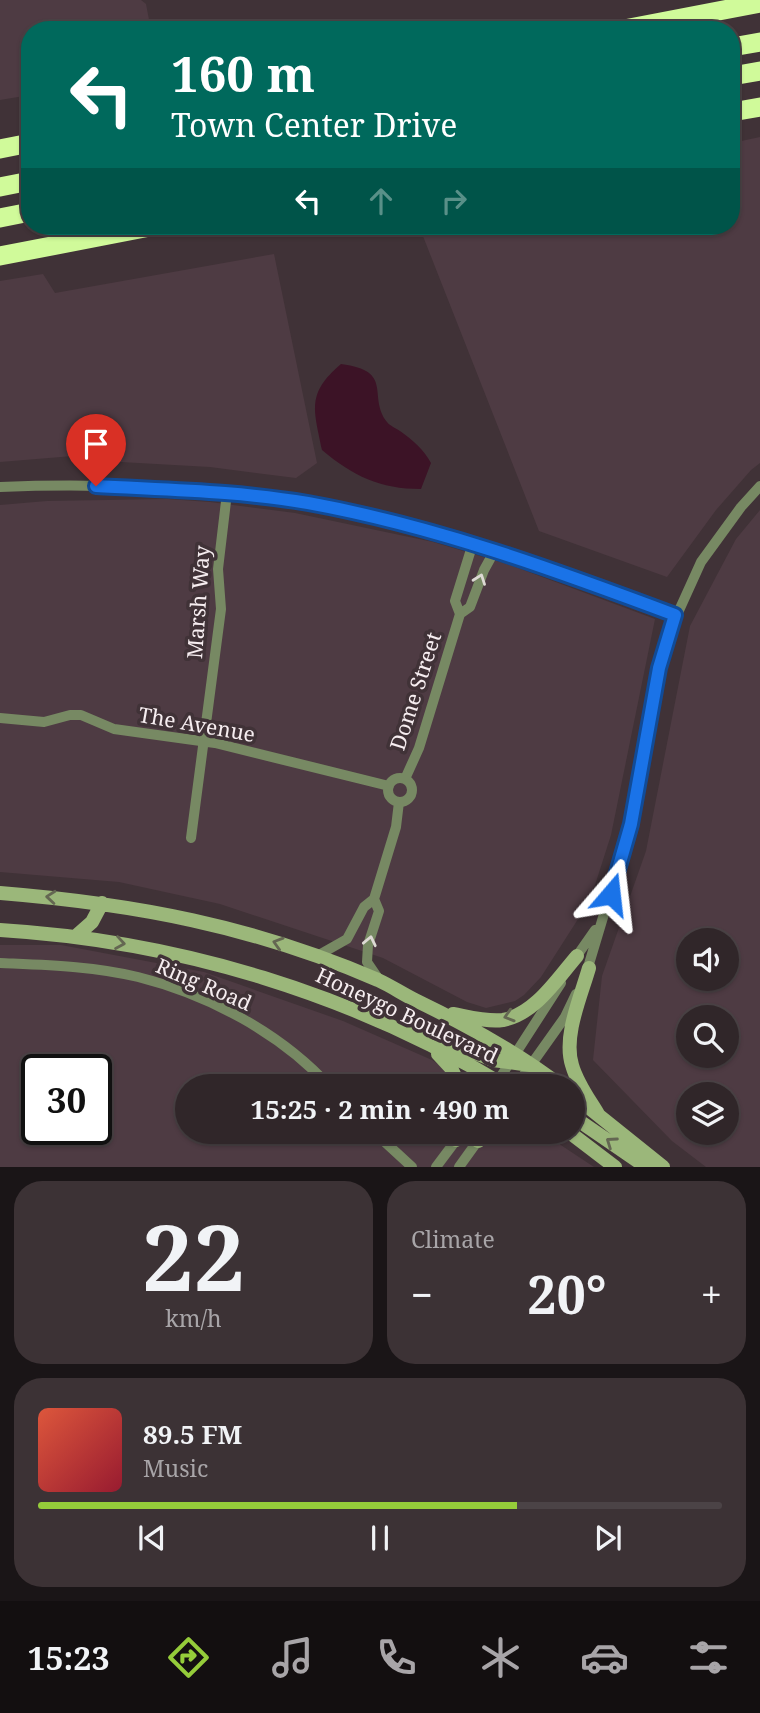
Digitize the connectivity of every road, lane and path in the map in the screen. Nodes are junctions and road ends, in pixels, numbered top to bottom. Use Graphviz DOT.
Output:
graph roads {
  1 [pos="760,2"];
  2 [pos="664,21"];
  3 [pos="760,42"];
  4 [pos="740,46"];
  5 [pos="760,71"];
  6 [pos="740,75"];
  7 [pos="760,107"];
  8 [pos="740,111"];
  9 [pos="21,146"];
  10 [pos="0,149"];
  11 [pos="21,183"];
  12 [pos="0,187"];
  13 [pos="21,214"];
  14 [pos="0,218"];
  15 [pos="108,235"];
  16 [pos="0,256"];
  17 [pos="760,486"];
  18 [pos="0,487"];
  19 [pos="227,493"];
  20 [pos="473,543"];
  21 [pos="495,550"];
  22 [pos="460,614"];
  23 [pos="675,615"];
  24 [pos="0,718"];
  25 [pos="203,741"];
  26 [pos="405,779"];
  27 [pos="388,786"];
  28 [pos="399,802"];
  29 [pos="191,838"];
  30 [pos="0,893"];
  31 [pos="374,899"];
  32 [pos="102,902"];
  33 [pos="600,924"];
  34 [pos="0,930"];
  35 [pos="75,937"];
  36 [pos="577,956"];
  37 [pos="317,957"];
  38 [pos="0,963"];
  39 [pos="589,968"];
  40 [pos="380,981"];
  41 [pos="345,1006"];
  42 [pos="438,1011"];
  43 [pos="430,1045"];
  44 [pos="514,1059"];
  45 [pos="532,1065"];
  46 [pos="317,1074"];
  47 [pos="454,1074"];
  48 [pos="489,1074"];
  49 [pos="512,1074"];
  50 [pos="523,1074"];
  51 [pos="544,1074"];
  52 [pos="585,1104"];
  53 [pos="598,1114"];
  54 [pos="585,1125"];
  55 [pos="387,1144"];
  56 [pos="452,1144"];
  57 [pos="475,1144"];
  58 [pos="584,1144"];
  59 [pos="412,1167"];
  60 [pos="436,1167"];
  61 [pos="459,1167"];
  62 [pos="615,1167"];
  63 [pos="650,1167"];
  64 [pos="663,1167"];
  1 -- 2 [label="highway"];
  3 -- 4 [label="highway"];
  5 -- 6 [label="highway"];
  7 -- 8 [label="highway"];
  9 -- 10 [label="highway"];
  11 -- 12 [label="highway"];
  13 -- 14 [label="highway"];
  15 -- 16 [label="highway"];
  17 -- 23 [label="street"];
  18 -- 19 [label="street"];
  19 -- 20 [label="street"];
  19 -- 25 [label="street, Marsh Way"];
  20 -- 21 [label="street"];
  20 -- 22 [label="street, Dome Street"];
  22 -- 21 [label="street, Dome Street, one-way"];
  21 -- 23 [label="street"];
  22 -- 26 [label="street, Dome Street"];
  23 -- 33 [label="street"];
  24 -- 25 [label="street, The Avenue"];
  25 -- 27 [label="street, The Avenue"];
  25 -- 29 [label="street, Marsh Way"];
  26 -- 27 [label="street"];
  26 -- 28 [label="street"];
  27 -- 28 [label="street"];
  28 -- 31 [label="street"];
  32 -- 30 [label="main road, Honeygo Boulevard, one-way"];
  31 -- 37 [label="street"];
  40 -- 31 [label="street, one-way"];
  32 -- 35 [label="main road"];
  37 -- 32 [label="main road, Honeygo Boulevard, one-way"];
  33 -- 36 [label="street"];
  33 -- 39 [label="street"];
  34 -- 35 [label="main road, Honeygo Boulevard"];
  35 -- 41 [label="main road, Honeygo Boulevard, one-way"];
  36 -- 42 [label="main road, one-way"];
  36 -- 44 [label="street"];
  37 -- 40 [label="main road, Honeygo Boulevard"];
  38 -- 46 [label="street, Ring Road"];
  39 -- 45 [label="street"];
  39 -- 53 [label="main road"];
  40 -- 42 [label="main road, Honeygo Boulevard"];
  41 -- 43 [label="main road, Honeygo Boulevard"];
  41 -- 44 [label="main road"];
  42 -- 44 [label="main road, Honeygo Boulevard"];
  43 -- 47 [label="main road"];
  43 -- 48 [label="main road, Honeygo Boulevard"];
  44 -- 45 [label="main road"];
  44 -- 49 [label="street"];
  45 -- 50 [label="street"];
  45 -- 51 [label="main road"];
  52 -- 53 [label="main road"];
  53 -- 64 [label="main road"];
  63 -- 54 [label="main road, one-way"];
  55 -- 59 [label="street"];
  56 -- 60 [label="street"];
  57 -- 61 [label="street"];
  58 -- 62 [label="main road"];
}
